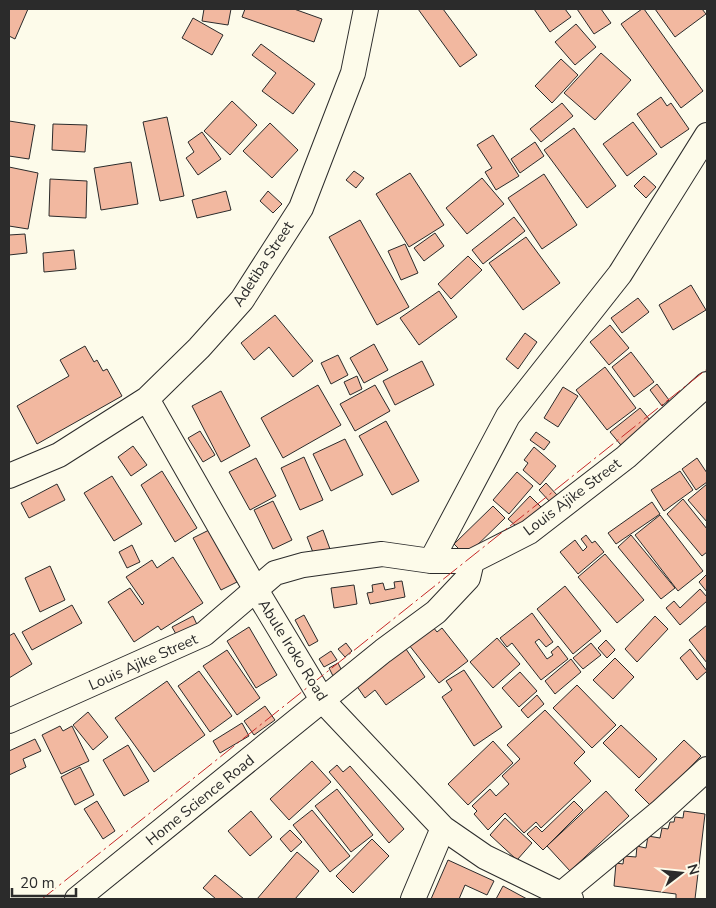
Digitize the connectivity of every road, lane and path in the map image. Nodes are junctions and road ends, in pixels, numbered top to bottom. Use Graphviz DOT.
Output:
graph roads {
  1 [pos="366,9"];
  2 [pos="707,135"];
  3 [pos="707,384"];
  4 [pos="147,400"];
  5 [pos="9,476"];
  6 [pos="431,561"];
  7 [pos="472,561"];
  8 [pos="256,590"];
  9 [pos="323,701"];
  10 [pos="9,722"];
  11 [pos="707,769"];
  12 [pos="443,828"];
  13 [pos="565,897"];
  14 [pos="77,899"];
  15 [pos="413,899"];
  1 -- 4 [label="street, Adetiba Street"];
  2 -- 6 [label="street"];
  3 -- 7 [label="street, Louis Ajike Street"];
  4 -- 5 [label="street, Adetiba Street"];
  4 -- 8 [label="street, Abule Iroko Road"];
  6 -- 7 [label="street, Louis Ajike Street"];
  6 -- 8 [label="street, Louis Ajike Street"];
  7 -- 9 [label="street, Home Science Road"];
  8 -- 9 [label="street, Abule Iroko Road"];
  8 -- 10 [label="street, Louis Ajike Street"];
  9 -- 12 [label="street, Abule Iroko Road"];
  9 -- 14 [label="street, Home Science Road"];
  11 -- 13 [label="street"];
  12 -- 13 [label="street, Abule Iroko Road"];
  12 -- 15 [label="street"];
}
